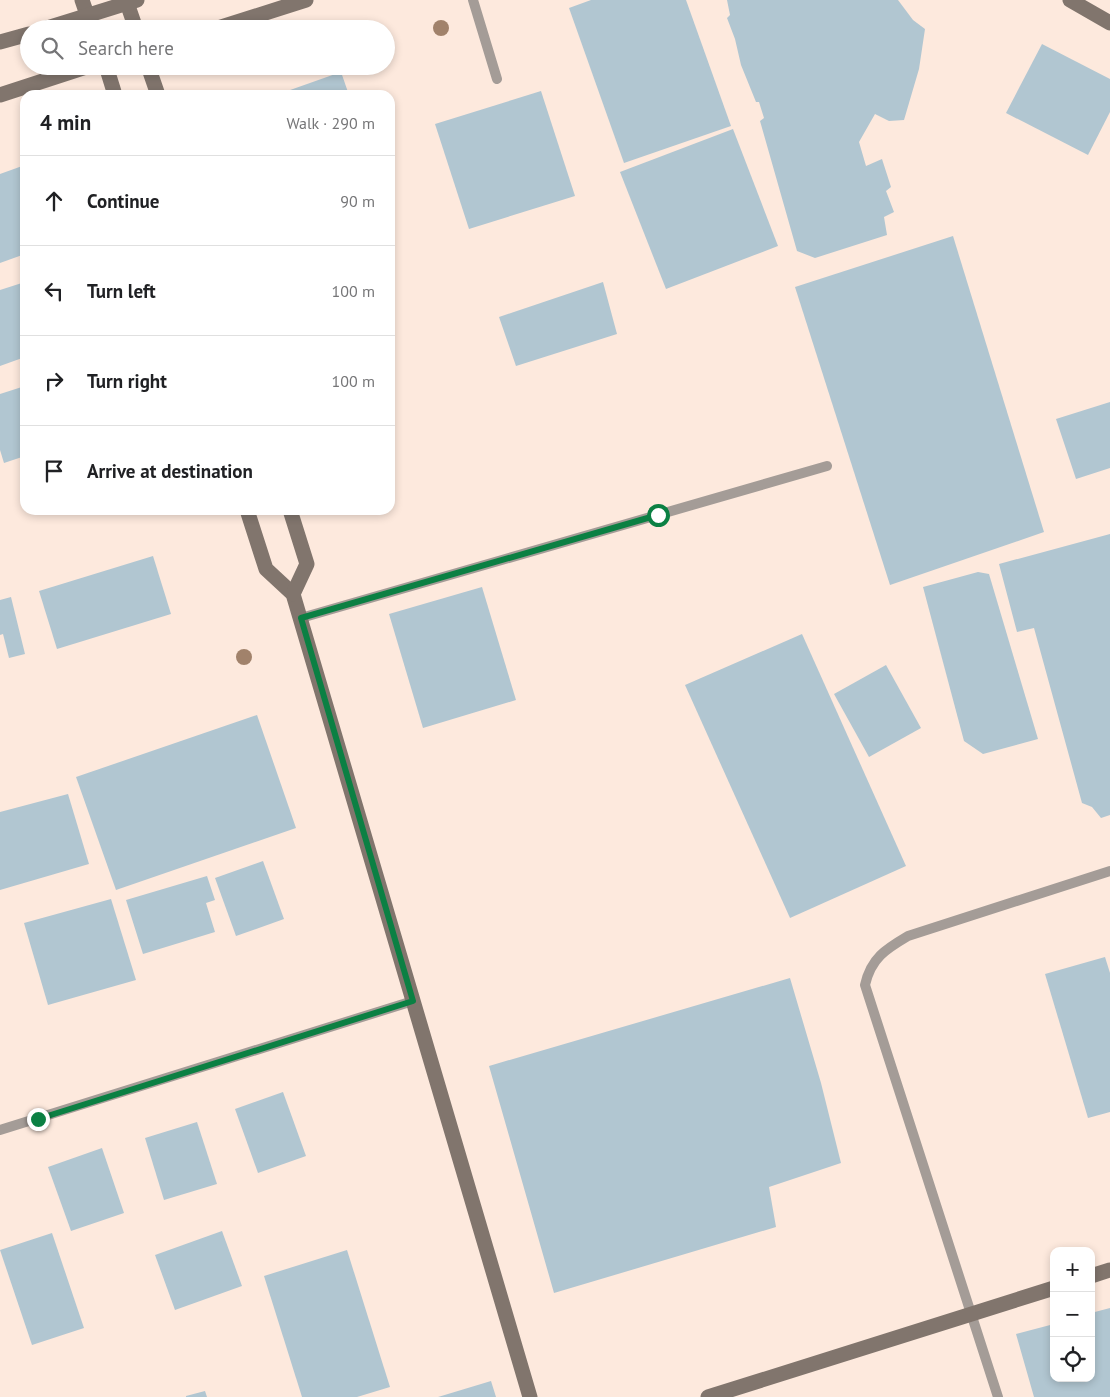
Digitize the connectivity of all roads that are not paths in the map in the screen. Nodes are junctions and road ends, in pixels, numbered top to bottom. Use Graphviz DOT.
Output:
graph roads {
  1 [pos="82,0"];
  2 [pos="306,0"];
  3 [pos="473,0"];
  4 [pos="1070,0"];
  5 [pos="130,1"];
  6 [pos="89,20"];
  7 [pos="94,20"];
  8 [pos="134,20"];
  9 [pos="243,20"];
  10 [pos="1110,23"];
  11 [pos="20,36"];
  12 [pos="0,42"];
  13 [pos="61,75"];
  14 [pos="109,75"];
  15 [pos="151,75"];
  16 [pos="497,79"];
  17 [pos="113,90"];
  18 [pos="156,90"];
  19 [pos="0,95"];
  20 [pos="827,466"];
  21 [pos="249,515"];
  22 [pos="292,515"];
  23 [pos="293,594"];
  24 [pos="301,618"];
  25 [pos="1110,871"];
  26 [pos="413,1001"];
  27 [pos="0,1130"];
  28 [pos="1110,1270"];
  29 [pos="1095,1275"];
  30 [pos="1050,1289"];
  31 [pos="971,1314"];
  32 [pos="530,1397"];
  33 [pos="708,1397"];
  34 [pos="998,1397"];
  1 -- 6 [label="street"];
  2 -- 9 [label="street"];
  3 -- 16 [label="lane"];
  4 -- 10 [label="street"];
  5 -- 7 [label="street"];
  5 -- 8 [label="street"];
  11 -- 12 [label="street"];
  13 -- 19 [label="street"];
  14 -- 17 [label="street"];
  15 -- 18 [label="street"];
  20 -- 24 [label="lane"];
  21 -- 23 [label="street"];
  22 -- 23 [label="street"];
  23 -- 24 [label="street"];
  24 -- 26 [label="street"];
  25 -- 31 [label="lane"];
  26 -- 27 [label="lane"];
  26 -- 32 [label="street"];
  28 -- 29 [label="street"];
  30 -- 31 [label="street"];
  31 -- 33 [label="street"];
  31 -- 34 [label="lane"];
}
